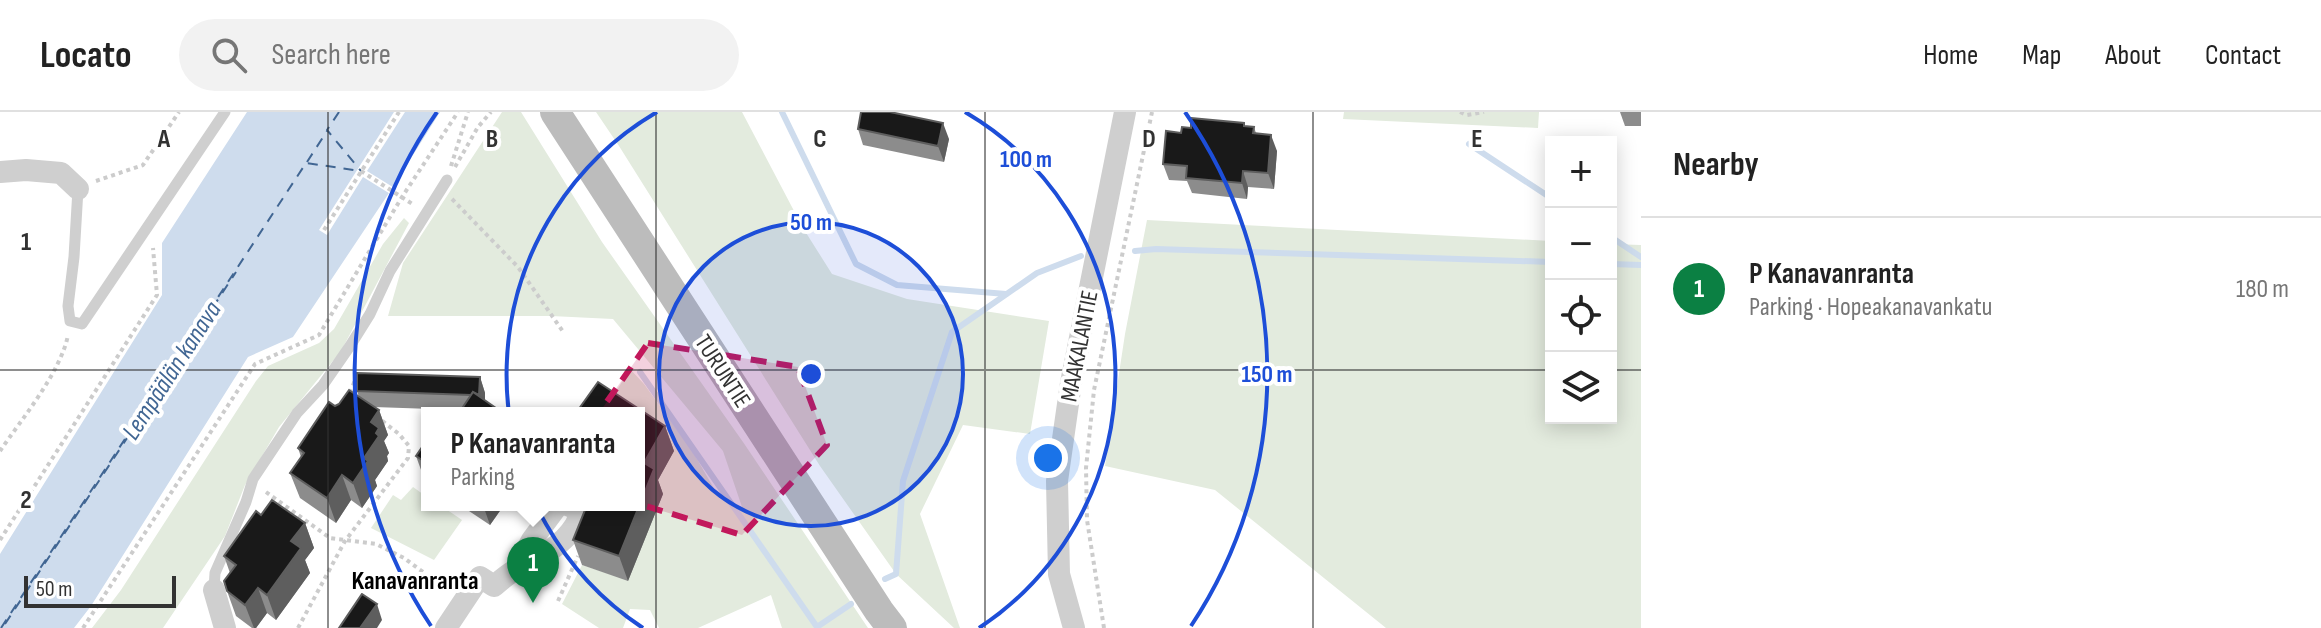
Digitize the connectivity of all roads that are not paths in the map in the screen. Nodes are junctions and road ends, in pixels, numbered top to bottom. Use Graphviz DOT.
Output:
graph roads {
  1 [pos="225,112"];
  2 [pos="555,112"];
  3 [pos="1125,112"];
  4 [pos="0,172"];
  5 [pos="445,184"];
  6 [pos="78,189"];
  7 [pos="554,511"];
  8 [pos="576,511"];
  9 [pos="517,568"];
  10 [pos="214,590"];
  11 [pos="225,628"];
  12 [pos="446,628"];
  13 [pos="892,628"];
  14 [pos="1074,628"];
  1 -- 6 [label="lane"];
  2 -- 13 [label="main road, TURUNTIE"];
  3 -- 14 [label="street, MAAKALANTIE"];
  4 -- 6 [label="street"];
  5 -- 10 [label="lane"];
  7 -- 9 [label="street"];
  8 -- 9 [label="street"];
  9 -- 12 [label="street"];
  10 -- 11 [label="street"];
}
